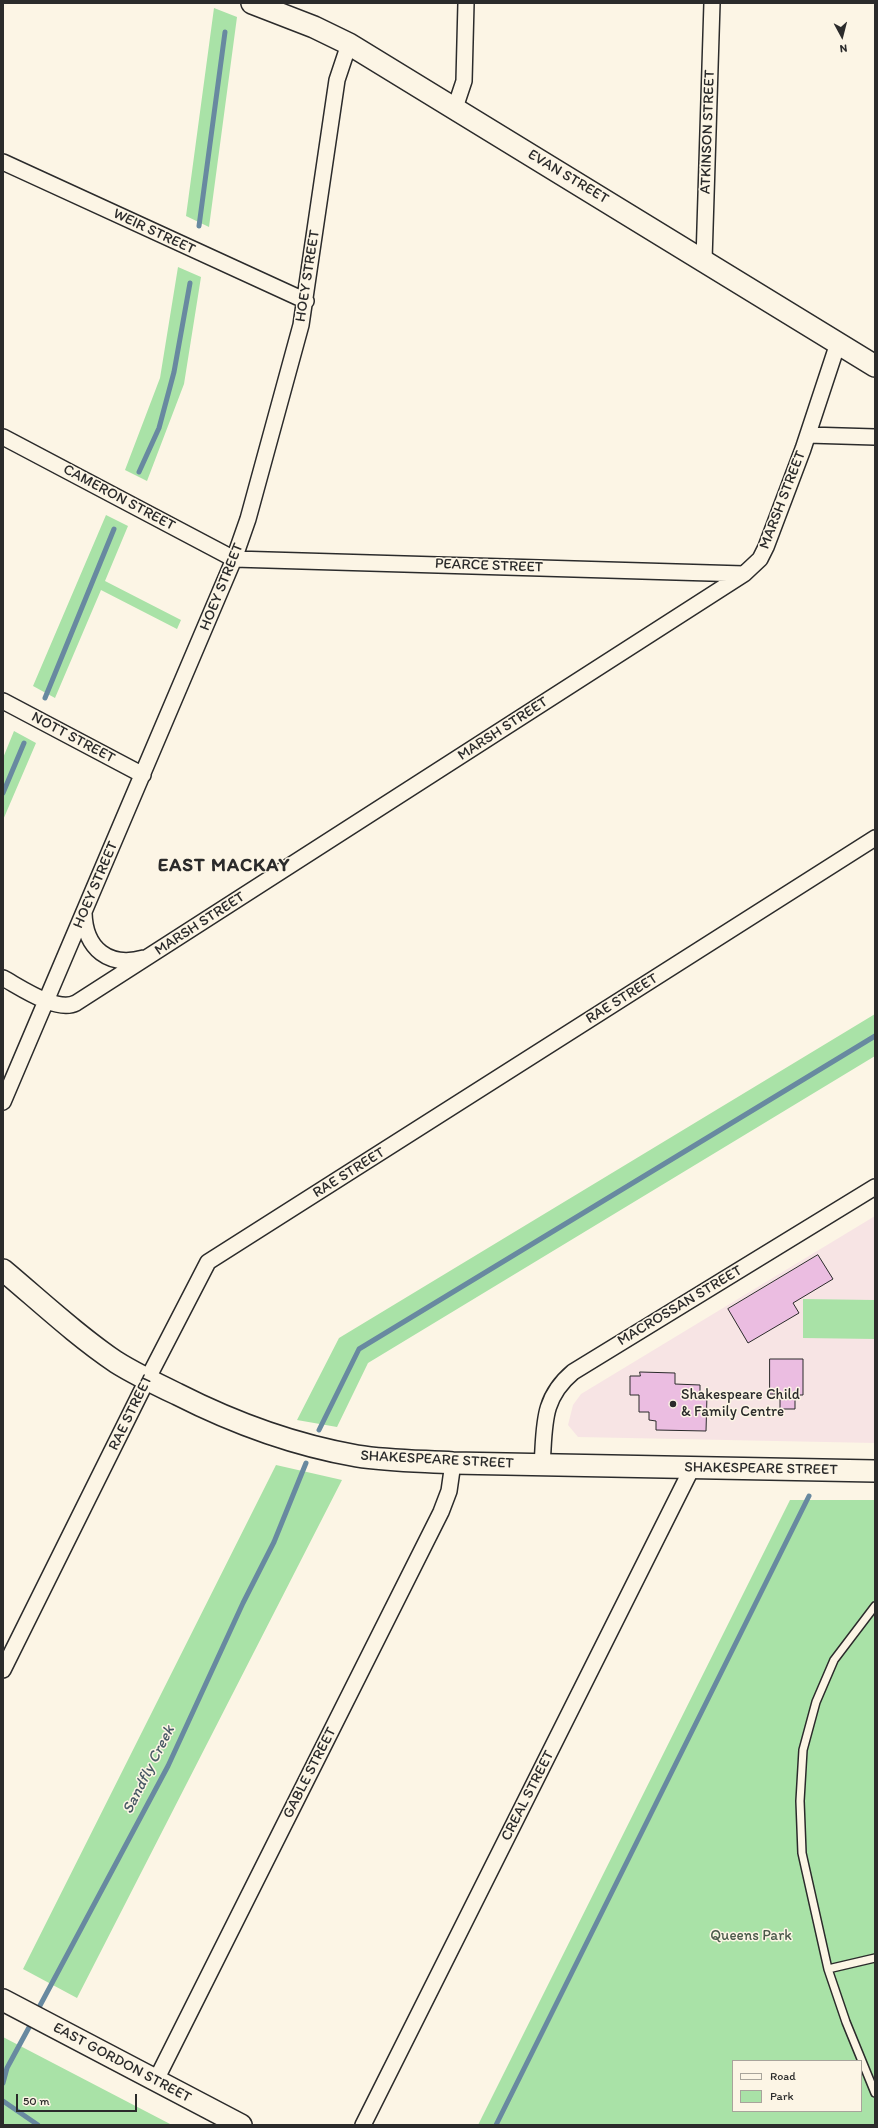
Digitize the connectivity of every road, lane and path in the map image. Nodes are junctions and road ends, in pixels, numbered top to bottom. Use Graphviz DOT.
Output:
graph roads {
  1 [pos="254,3"];
  2 [pos="466,3"];
  3 [pos="712,3"];
  4 [pos="349,44"];
  5 [pos="455,108"];
  6 [pos="3,162"];
  7 [pos="704,260"];
  8 [pos="306,301"];
  9 [pos="838,343"];
  10 [pos="875,366"];
  11 [pos="808,435"];
  12 [pos="3,437"];
  13 [pos="875,438"];
  14 [pos="234,559"];
  15 [pos="744,574"];
  16 [pos="3,701"];
  17 [pos="143,775"];
  18 [pos="875,838"];
  19 [pos="84,912"];
  20 [pos="150,956"];
  21 [pos="3,978"];
  22 [pos="46,1001"];
  23 [pos="3,1102"];
  24 [pos="875,1187"];
  25 [pos="3,1270"];
  26 [pos="147,1380"];
  27 [pos="453,1463"];
  28 [pos="542,1464"];
  29 [pos="692,1468"];
  30 [pos="875,1471"];
  31 [pos="875,1606"];
  32 [pos="3,1670"];
  33 [pos="875,1958"];
  34 [pos="828,1969"];
  35 [pos="6,2001"];
  36 [pos="862,2060"];
  37 [pos="862,2061"];
  38 [pos="156,2080"];
  39 [pos="875,2093"];
  40 [pos="241,2125"];
  41 [pos="363,2125"];
  1 -- 4 [label="street, EVAN STREET"];
  2 -- 5 [label="street"];
  3 -- 7 [label="street, ATKINSON STREET"];
  4 -- 5 [label="street, EVAN STREET"];
  4 -- 8 [label="street, HOEY STREET"];
  5 -- 7 [label="street, EVAN STREET"];
  6 -- 8 [label="street, WEIR STREET"];
  7 -- 9 [label="street, EVAN STREET"];
  8 -- 14 [label="street, HOEY STREET"];
  9 -- 10 [label="street, EVAN STREET"];
  9 -- 11 [label="street, MARSH STREET"];
  11 -- 13 [label="street"];
  11 -- 15 [label="street, MARSH STREET"];
  12 -- 14 [label="street, CAMERON STREET"];
  14 -- 15 [label="street, PEARCE STREET"];
  14 -- 17 [label="street, HOEY STREET"];
  15 -- 20 [label="street, MARSH STREET"];
  16 -- 17 [label="street, NOTT STREET"];
  17 -- 19 [label="street, HOEY STREET"];
  18 -- 26 [label="street, RAE STREET"];
  19 -- 20 [label="street"];
  19 -- 22 [label="street, HOEY STREET"];
  20 -- 22 [label="street, MARSH STREET"];
  21 -- 22 [label="street, MARSH STREET"];
  22 -- 23 [label="street, HOEY STREET"];
  24 -- 28 [label="street, MACROSSAN STREET"];
  25 -- 26 [label="street, SHAKESPEARE STREET"];
  26 -- 27 [label="street, SHAKESPEARE STREET"];
  26 -- 32 [label="street, RAE STREET"];
  27 -- 28 [label="street, SHAKESPEARE STREET"];
  27 -- 38 [label="street, GABLE STREET"];
  28 -- 29 [label="street, SHAKESPEARE STREET"];
  29 -- 30 [label="street, SHAKESPEARE STREET"];
  29 -- 41 [label="street, CREAL STREET"];
  31 -- 34 [label="lane"];
  33 -- 34 [label="lane"];
  34 -- 36 [label="lane"];
  35 -- 38 [label="street, EAST GORDON STREET"];
  37 -- 39 [label="lane"];
  38 -- 40 [label="street, EAST GORDON STREET"];
}
